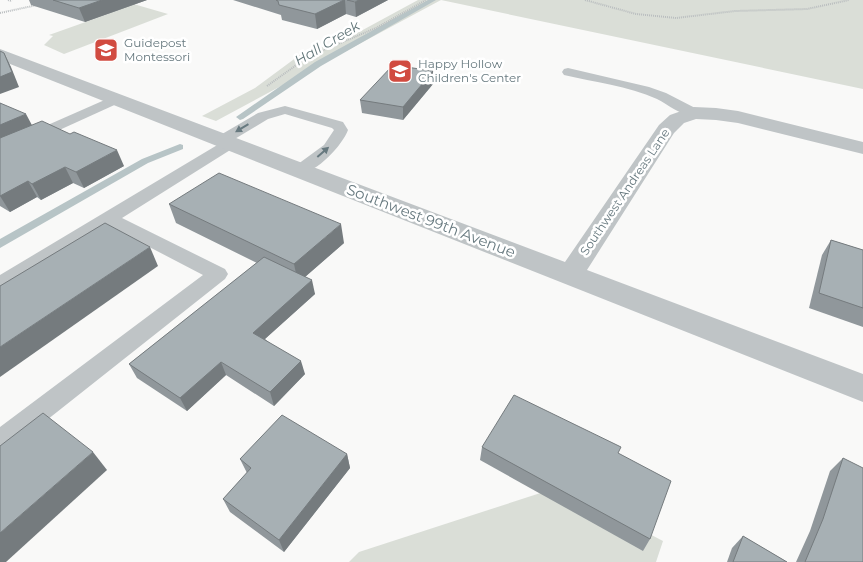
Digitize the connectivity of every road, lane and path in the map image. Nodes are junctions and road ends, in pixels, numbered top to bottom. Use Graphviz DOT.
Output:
graph roads {
  1 [pos="8,0"];
  2 [pos="425,0"];
  3 [pos="585,0"];
  4 [pos="849,0"];
  5 [pos="12,1"];
  6 [pos="34,3"];
  7 [pos="37,5"];
  8 [pos="42,6"];
  9 [pos="0,13"];
  10 [pos="0,54"];
  11 [pos="568,72"];
  12 [pos="264,88"];
  13 [pos="116,100"];
  14 [pos="694,114"];
  15 [pos="226,142"];
  16 [pos="863,148"];
  17 [pos="0,152"];
  18 [pos="290,166"];
  19 [pos="108,218"];
  20 [pos="570,275"];
  21 [pos="0,284"];
  22 [pos="863,388"];
  23 [pos="0,442"];
  1 -- 5 [label="path"];
  2 -- 12 [label="path"];
  3 -- 4 [label="path"];
  6 -- 7 [label="path"];
  7 -- 8 [label="path"];
  7 -- 9 [label="path"];
  10 -- 13 [label="street, Southwest 99th Avenue"];
  11 -- 14 [label="lane"];
  13 -- 15 [label="street, Southwest 99th Avenue"];
  13 -- 17 [label="lane"];
  14 -- 16 [label="street, Southwest Andreas Lane"];
  14 -- 20 [label="street, Southwest Andreas Lane"];
  15 -- 18 [label="street, Southwest 99th Avenue"];
  18 -- 15 [label="lane, one-way"];
  15 -- 19 [label="lane"];
  18 -- 20 [label="street, Southwest 99th Avenue"];
  19 -- 21 [label="lane"];
  19 -- 23 [label="lane"];
  20 -- 22 [label="street, Southwest 99th Avenue"];
}
